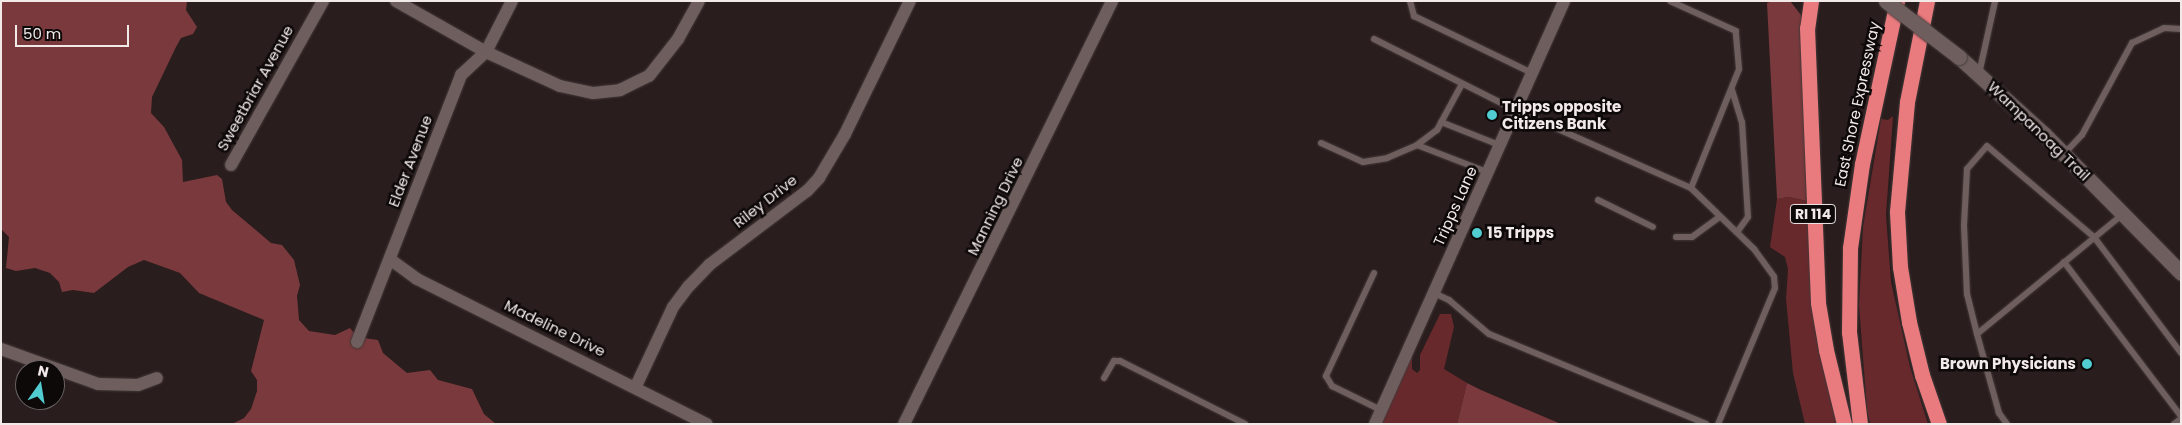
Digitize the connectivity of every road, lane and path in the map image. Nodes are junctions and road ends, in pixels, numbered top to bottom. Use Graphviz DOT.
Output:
graph roads {
  1 [pos="323,1"];
  2 [pos="396,1"];
  3 [pos="512,1"];
  4 [pos="699,1"];
  5 [pos="910,1"];
  6 [pos="1112,1"];
  7 [pos="1410,1"];
  8 [pos="1564,1"];
  9 [pos="1670,1"];
  10 [pos="1811,1"];
  11 [pos="1886,1"];
  12 [pos="1896,1"];
  13 [pos="1927,1"];
  14 [pos="1995,1"];
  15 [pos="2181,29"];
  16 [pos="1374,39"];
  17 [pos="486,52"];
  18 [pos="1532,73"];
  19 [pos="1979,74"];
  20 [pos="1462,84"];
  21 [pos="1732,90"];
  22 [pos="1515,110"];
  23 [pos="1441,122"];
  24 [pos="1321,143"];
  25 [pos="1416,145"];
  26 [pos="1500,145"];
  27 [pos="2064,154"];
  28 [pos="231,165"];
  29 [pos="1487,172"];
  30 [pos="1690,188"];
  31 [pos="1598,200"];
  32 [pos="2124,213"];
  33 [pos="1720,217"];
  34 [pos="1653,227"];
  35 [pos="1737,232"];
  36 [pos="1676,237"];
  37 [pos="2094,238"];
  38 [pos="391,260"];
  39 [pos="2064,262"];
  40 [pos="1374,273"];
  41 [pos="2181,273"];
  42 [pos="1434,293"];
  43 [pos="1977,334"];
  44 [pos="357,342"];
  45 [pos="1,350"];
  46 [pos="2181,353"];
  47 [pos="157,378"];
  48 [pos="1104,378"];
  49 [pos="636,386"];
  50 [pos="1381,410"];
  51 [pos="2181,417"];
  52 [pos="707,424"];
  53 [pos="904,424"];
  54 [pos="1245,424"];
  55 [pos="1375,424"];
  56 [pos="1706,424"];
  57 [pos="1718,424"];
  58 [pos="1844,424"];
  59 [pos="1860,424"];
  60 [pos="1939,424"];
  61 [pos="2007,424"];
  62 [pos="2174,424"];
  1 -- 28 [label="street, Sweetbriar Avenue"];
  2 -- 17 [label="street"];
  3 -- 17 [label="street, Elder Avenue"];
  4 -- 17 [label="street"];
  5 -- 49 [label="street, Riley Drive"];
  6 -- 53 [label="street, Manning Drive"];
  7 -- 18 [label="lane"];
  8 -- 18 [label="street, Tripps Lane"];
  9 -- 21 [label="lane"];
  10 -- 58 [label="highway, RI 114"];
  11 -- 19 [label="main road, Wampanoag Trail, bridge"];
  12 -- 59 [label="highway, East Shore Expressway"];
  13 -- 60 [label="highway"];
  14 -- 19 [label="lane"];
  15 -- 27 [label="lane"];
  16 -- 20 [label="lane"];
  17 -- 38 [label="street, Elder Avenue"];
  18 -- 22 [label="street, Tripps Lane"];
  19 -- 27 [label="main road, Wampanoag Trail"];
  20 -- 22 [label="lane"];
  20 -- 23 [label="lane"];
  21 -- 30 [label="lane"];
  21 -- 35 [label="lane"];
  22 -- 26 [label="street, Tripps Lane"];
  22 -- 30 [label="lane"];
  23 -- 25 [label="lane"];
  23 -- 26 [label="lane"];
  24 -- 25 [label="lane"];
  25 -- 29 [label="lane"];
  26 -- 29 [label="street, Tripps Lane"];
  27 -- 32 [label="main road, Wampanoag Trail"];
  29 -- 42 [label="street, Tripps Lane"];
  30 -- 33 [label="lane"];
  31 -- 34 [label="lane"];
  32 -- 37 [label="lane"];
  32 -- 41 [label="main road, Wampanoag Trail"];
  33 -- 35 [label="lane"];
  33 -- 36 [label="lane"];
  35 -- 57 [label="lane"];
  37 -- 39 [label="lane"];
  37 -- 43 [label="lane"];
  37 -- 46 [label="lane"];
  38 -- 44 [label="street, Elder Avenue"];
  38 -- 49 [label="street, Madeline Drive"];
  39 -- 43 [label="lane"];
  39 -- 51 [label="lane"];
  40 -- 50 [label="lane"];
  42 -- 50 [label="street, Tripps Lane"];
  42 -- 56 [label="lane"];
  43 -- 61 [label="lane"];
  45 -- 47 [label="street"];
  48 -- 54 [label="lane"];
  49 -- 52 [label="street, Madeline Drive"];
  50 -- 55 [label="street, Tripps Lane"];
  51 -- 62 [label="lane"];
}
